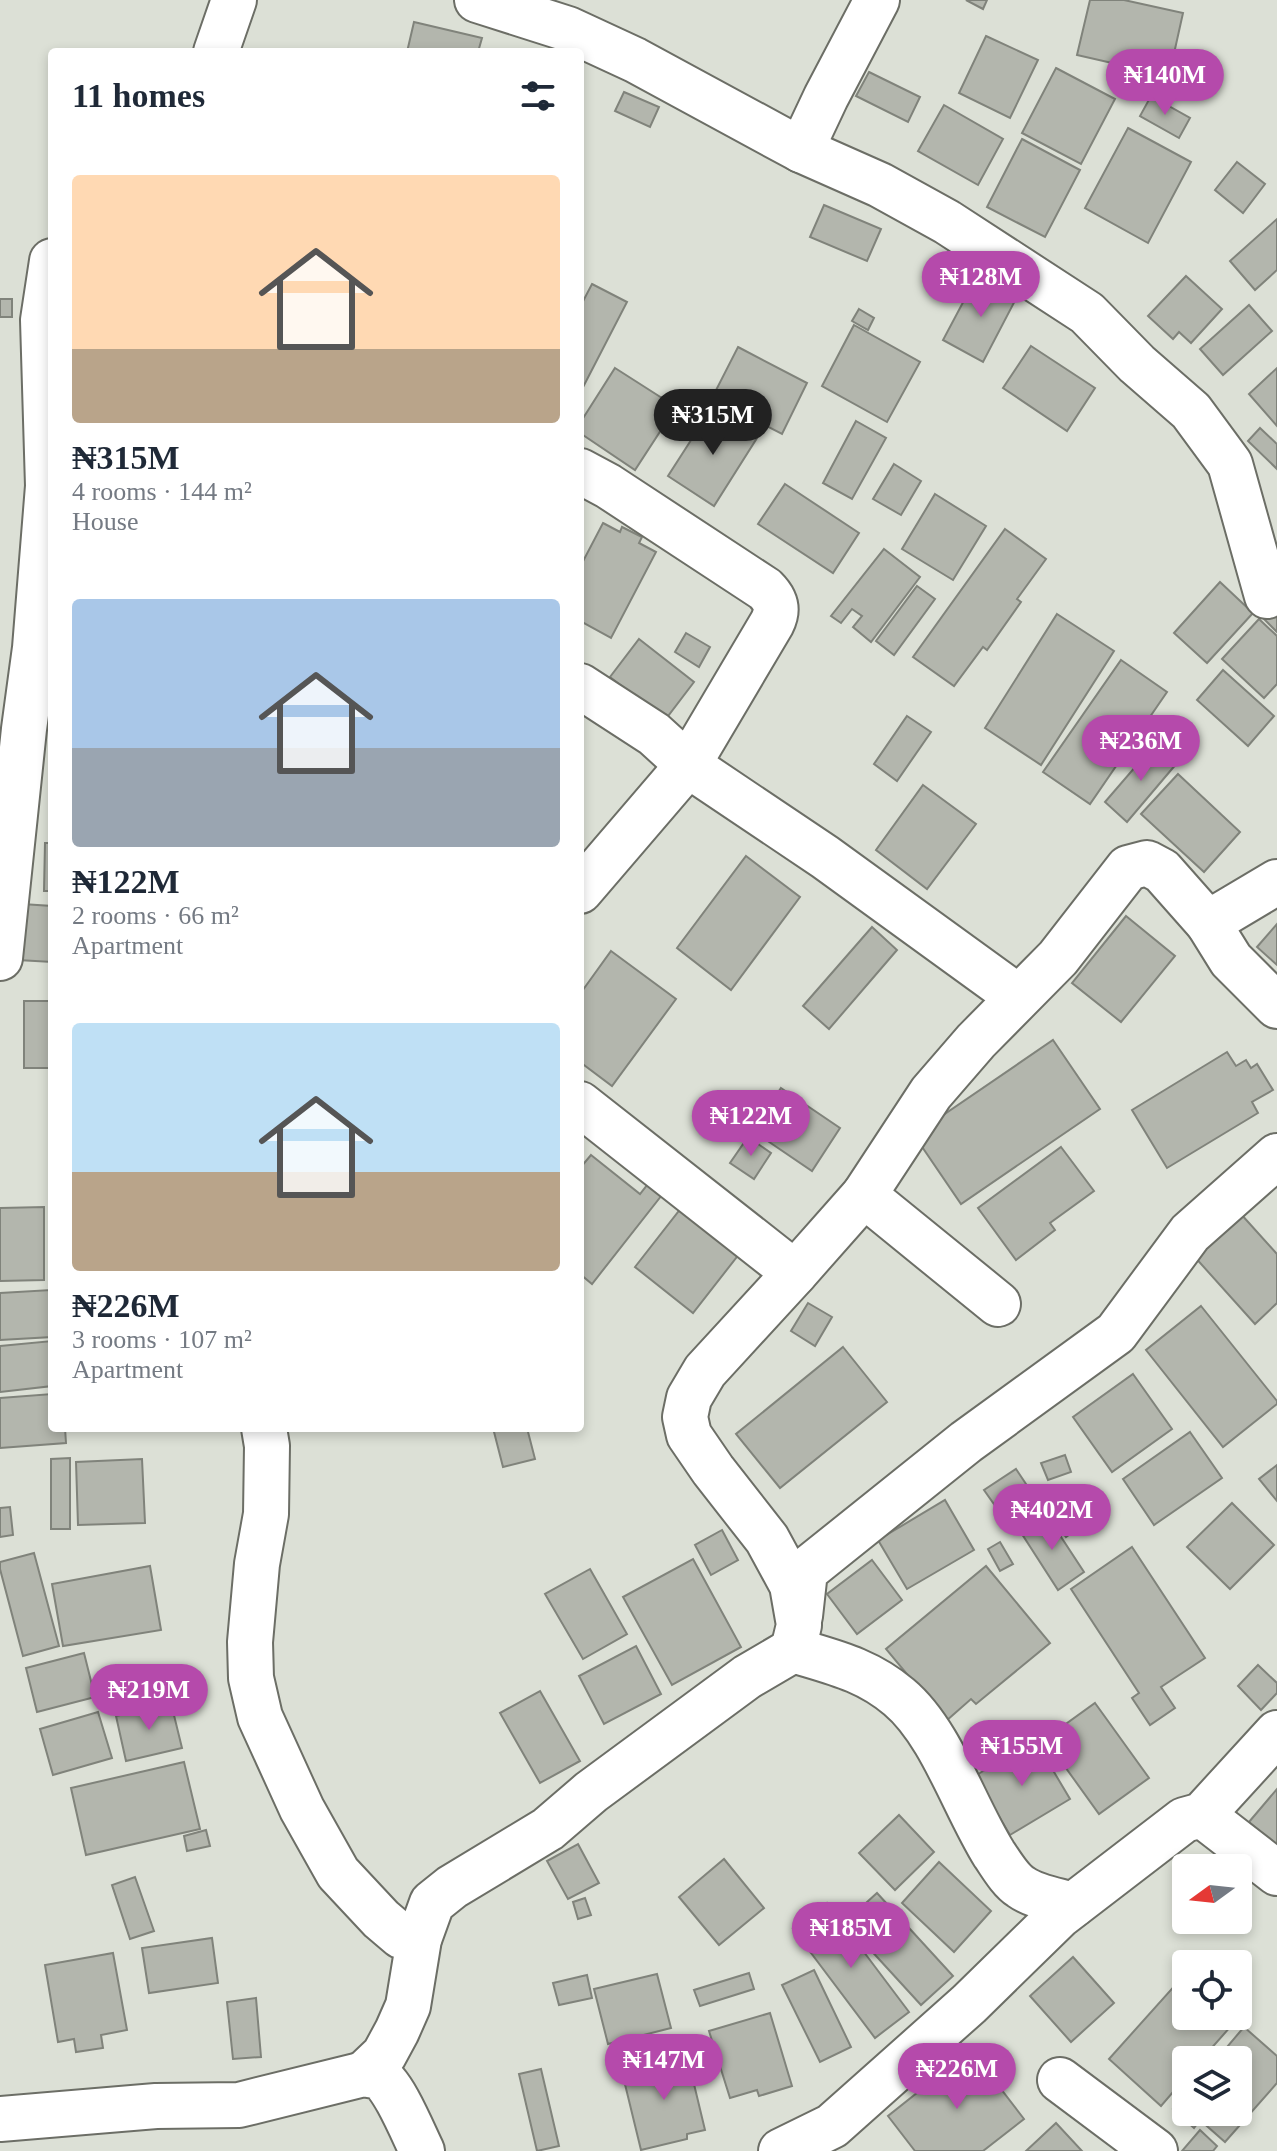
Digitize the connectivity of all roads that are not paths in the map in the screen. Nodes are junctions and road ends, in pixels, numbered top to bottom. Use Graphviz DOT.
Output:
graph roads {
  1 [pos="234,0"];
  2 [pos="477,0"];
  3 [pos="877,0"];
  4 [pos="217,48"];
  5 [pos="801,150"];
  6 [pos="48,287"];
  7 [pos="584,473"];
  8 [pos="48,486"];
  9 [pos="48,486"];
  10 [pos="1267,596"];
  11 [pos="29,649"];
  12 [pos="584,689"];
  13 [pos="688,765"];
  14 [pos="1277,882"];
  15 [pos="584,886"];
  16 [pos="1208,923"];
  17 [pos="0,958"];
  18 [pos="1018,997"];
  19 [pos="1277,1006"];
  20 [pos="584,1107"];
  21 [pos="1277,1156"];
  22 [pos="864,1195"];
  23 [pos="795,1273"];
  24 [pos="998,1304"];
  25 [pos="265,1432"];
  26 [pos="796,1638"];
  27 [pos="1277,1733"];
  28 [pos="1202,1815"];
  29 [pos="1277,1873"];
  30 [pos="1073,1905"];
  31 [pos="419,1939"];
  32 [pos="378,2071"];
  33 [pos="1060,2080"];
  34 [pos="27,2129"];
  35 [pos="840,2139"];
  36 [pos="422,2151"];
  37 [pos="781,2151"];
  38 [pos="1155,2151"];
  1 -- 4 [label="street"];
  2 -- 5 [label="street"];
  3 -- 5 [label="street"];
  5 -- 10 [label="street"];
  6 -- 8 [label="street"];
  7 -- 13 [label="street"];
  9 -- 11 [label="street"];
  11 -- 17 [label="street"];
  12 -- 13 [label="street"];
  13 -- 15 [label="street"];
  13 -- 18 [label="street"];
  14 -- 16 [label="street"];
  16 -- 18 [label="street"];
  16 -- 19 [label="street"];
  18 -- 22 [label="street"];
  20 -- 23 [label="street"];
  21 -- 26 [label="street"];
  22 -- 23 [label="street"];
  22 -- 24 [label="street"];
  23 -- 26 [label="street"];
  25 -- 31 [label="street"];
  26 -- 30 [label="street"];
  26 -- 31 [label="street"];
  27 -- 28 [label="street"];
  28 -- 29 [label="street"];
  28 -- 30 [label="street"];
  30 -- 35 [label="street"];
  31 -- 32 [label="street"];
  32 -- 34 [label="street"];
  32 -- 36 [label="street"];
  33 -- 38 [label="street"];
  35 -- 37 [label="street"];
}
